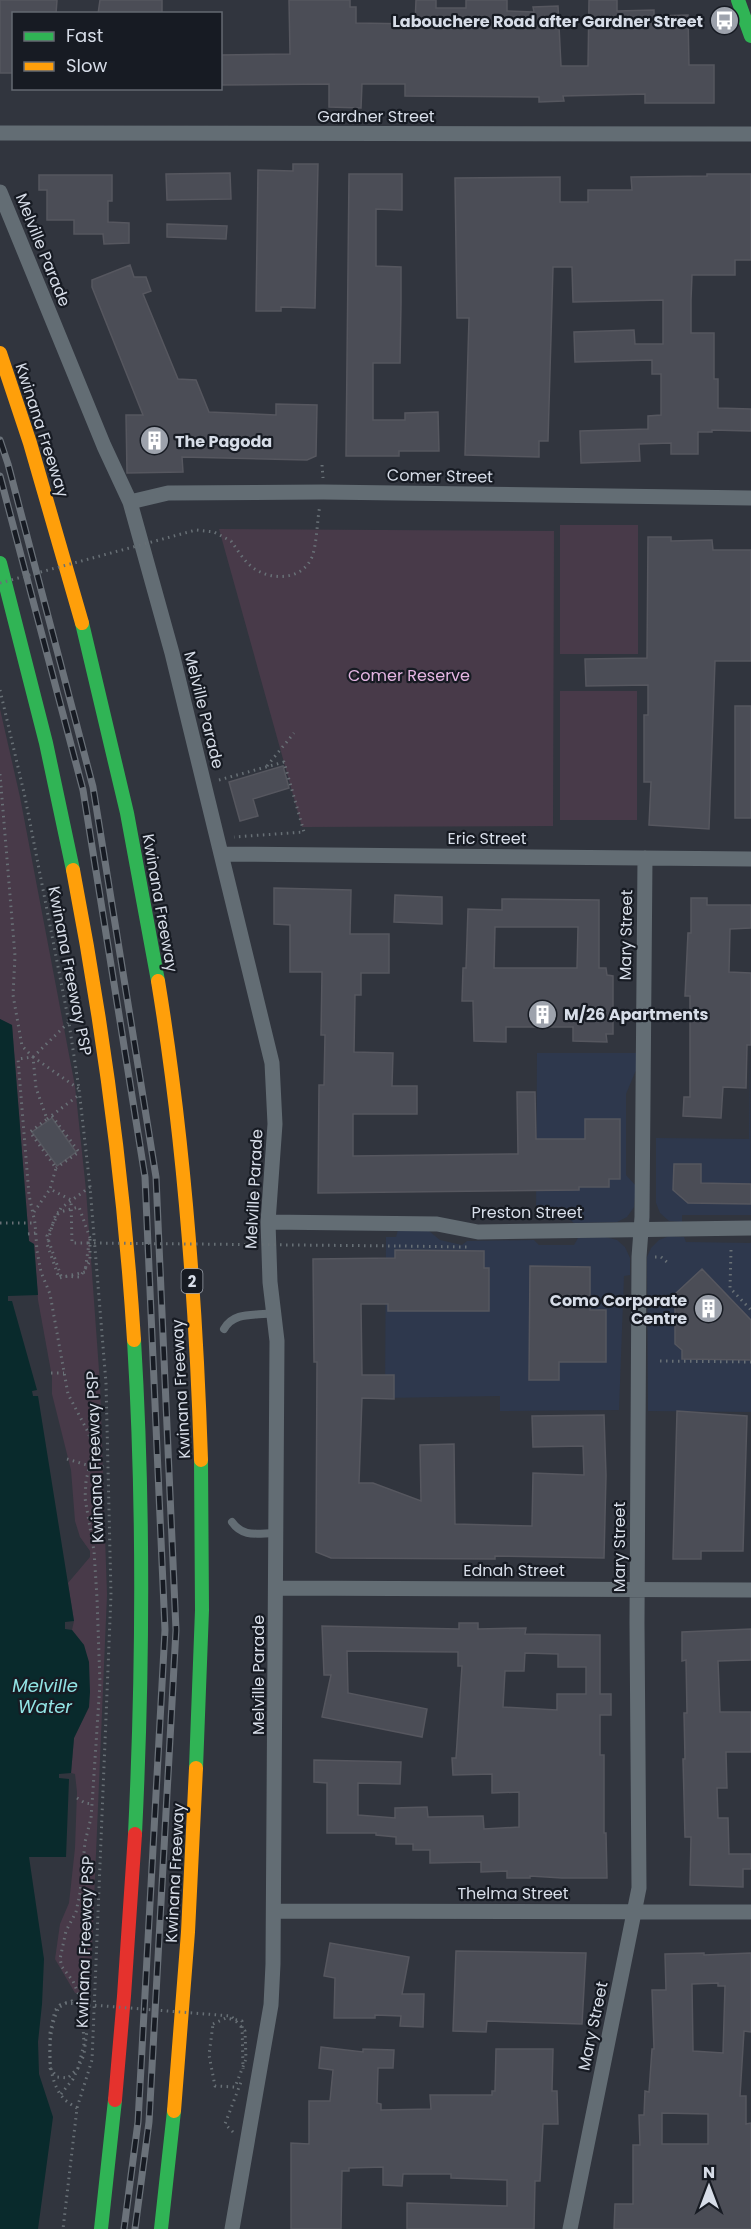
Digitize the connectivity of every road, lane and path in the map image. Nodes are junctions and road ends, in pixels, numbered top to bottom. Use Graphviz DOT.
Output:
graph roads {
  1 [pos="738,0"];
  2 [pos="751,36"];
  3 [pos="0,133"];
  4 [pos="751,134"];
  5 [pos="0,192"];
  6 [pos="0,353"];
  7 [pos="323,492"];
  8 [pos="751,498"];
  9 [pos="130,502"];
  10 [pos="0,563"];
  11 [pos="0,583"];
  12 [pos="0,690"];
  13 [pos="294,733"];
  14 [pos="266,767"];
  15 [pos="0,774"];
  16 [pos="217,780"];
  17 [pos="231,837"];
  18 [pos="222,854"];
  19 [pos="645,858"];
  20 [pos="751,859"];
  21 [pos="69,1023"];
  22 [pos="33,1058"];
  23 [pos="79,1089"];
  24 [pos="80,1095"];
  25 [pos="52,1116"];
  26 [pos="47,1119"];
  27 [pos="24,1132"];
  28 [pos="30,1132"];
  29 [pos="56,1168"];
  30 [pos="90,1187"];
  31 [pos="50,1189"];
  32 [pos="71,1200"];
  33 [pos="32,1205"];
  34 [pos="26,1206"];
  35 [pos="33,1214"];
  36 [pos="268,1222"];
  37 [pos="0,1223"];
  38 [pos="35,1223"];
  39 [pos="640,1228"];
  40 [pos="751,1228"];
  41 [pos="478,1232"];
  42 [pos="28,1233"];
  43 [pos="36,1233"];
  44 [pos="89,1243"];
  45 [pos="731,1250"];
  46 [pos="734,1292"];
  47 [pos="729,1297"];
  48 [pos="751,1310"];
  49 [pos="273,1313"];
  50 [pos="224,1329"];
  51 [pos="660,1360"];
  52 [pos="751,1362"];
  53 [pos="51,1373"];
  54 [pos="64,1373"];
  55 [pos="67,1459"];
  56 [pos="90,1466"];
  57 [pos="108,1467"];
  58 [pos="232,1522"];
  59 [pos="275,1533"];
  60 [pos="276,1588"];
  61 [pos="637,1588"];
  62 [pos="751,1590"];
  63 [pos="77,1798"];
  64 [pos="92,1804"];
  65 [pos="274,1911"];
  66 [pos="635,1912"];
  67 [pos="751,1912"];
  68 [pos="61,2094"];
  69 [pos="77,2108"];
  70 [pos="248,2150"];
  71 [pos="63,2229"];
  72 [pos="101,2229"];
  73 [pos="161,2229"];
  74 [pos="232,2229"];
  75 [pos="570,2229"];
  1 -- 2 [label="main road"];
  3 -- 4 [label="street, Gardner Street"];
  5 -- 9 [label="street, Melville Parade"];
  6 -- 73 [label="main road, Kwinana Freeway / 2"];
  7 -- 8 [label="street, Comer Street"];
  7 -- 9 [label="street, Comer Street"];
  7 -- 11 [label="path, bridge"];
  9 -- 18 [label="street, Melville Parade"];
  10 -- 72 [label="main road"];
  12 -- 21 [label="path, Kwinana Freeway PSP"];
  13 -- 14 [label="path"];
  14 -- 16 [label="path"];
  14 -- 17 [label="path"];
  15 -- 22 [label="path"];
  18 -- 19 [label="street, Eric Street"];
  18 -- 36 [label="street, Melville Parade"];
  19 -- 20 [label="street, Eric Street"];
  19 -- 39 [label="street, Mary Street"];
  21 -- 22 [label="path"];
  21 -- 23 [label="path, Kwinana Freeway PSP"];
  22 -- 23 [label="path"];
  22 -- 26 [label="path"];
  22 -- 27 [label="path"];
  23 -- 24 [label="path, Kwinana Freeway PSP"];
  24 -- 25 [label="path"];
  24 -- 30 [label="path, Kwinana Freeway PSP"];
  25 -- 26 [label="path"];
  25 -- 29 [label="path"];
  26 -- 28 [label="path"];
  27 -- 28 [label="path"];
  27 -- 33 [label="path"];
  28 -- 29 [label="path"];
  29 -- 31 [label="path"];
  30 -- 32 [label="path"];
  30 -- 57 [label="path, Kwinana Freeway PSP"];
  31 -- 32 [label="path"];
  31 -- 35 [label="path"];
  32 -- 44 [label="path"];
  32 -- 44 [label="path, bridge"];
  33 -- 34 [label="path"];
  33 -- 35 [label="path"];
  35 -- 38 [label="path"];
  36 -- 41 [label="street, Preston Street"];
  36 -- 49 [label="street, Melville Parade"];
  37 -- 38 [label="path"];
  38 -- 43 [label="path"];
  39 -- 40 [label="street, Preston Street"];
  39 -- 41 [label="street, Preston Street"];
  39 -- 61 [label="street, Mary Street"];
  41 -- 44 [label="path, bridge"];
  42 -- 43 [label="path"];
  43 -- 54 [label="path"];
  45 -- 46 [label="path"];
  46 -- 47 [label="path"];
  46 -- 48 [label="path"];
  49 -- 50 [label="lane"];
  49 -- 59 [label="street, Melville Parade"];
  51 -- 52 [label="path"];
  53 -- 54 [label="path"];
  54 -- 56 [label="path"];
  55 -- 56 [label="path"];
  56 -- 57 [label="path"];
  56 -- 64 [label="path"];
  57 -- 69 [label="path, Kwinana Freeway PSP"];
  58 -- 59 [label="lane"];
  59 -- 60 [label="street, Melville Parade"];
  60 -- 61 [label="street, Ednah Street"];
  60 -- 65 [label="street, Melville Parade"];
  61 -- 62 [label="street, Ednah Street"];
  61 -- 66 [label="street, Mary Street"];
  63 -- 64 [label="path"];
  64 -- 68 [label="path"];
  65 -- 66 [label="street, Thelma Street"];
  65 -- 70 [label="street, Melville Parade"];
  66 -- 67 [label="street, Thelma Street"];
  66 -- 75 [label="street, Mary Street"];
  68 -- 69 [label="path"];
  68 -- 70 [label="path, bridge"];
  69 -- 71 [label="path, Kwinana Freeway PSP"];
  70 -- 74 [label="street, Melville Parade"];
}
